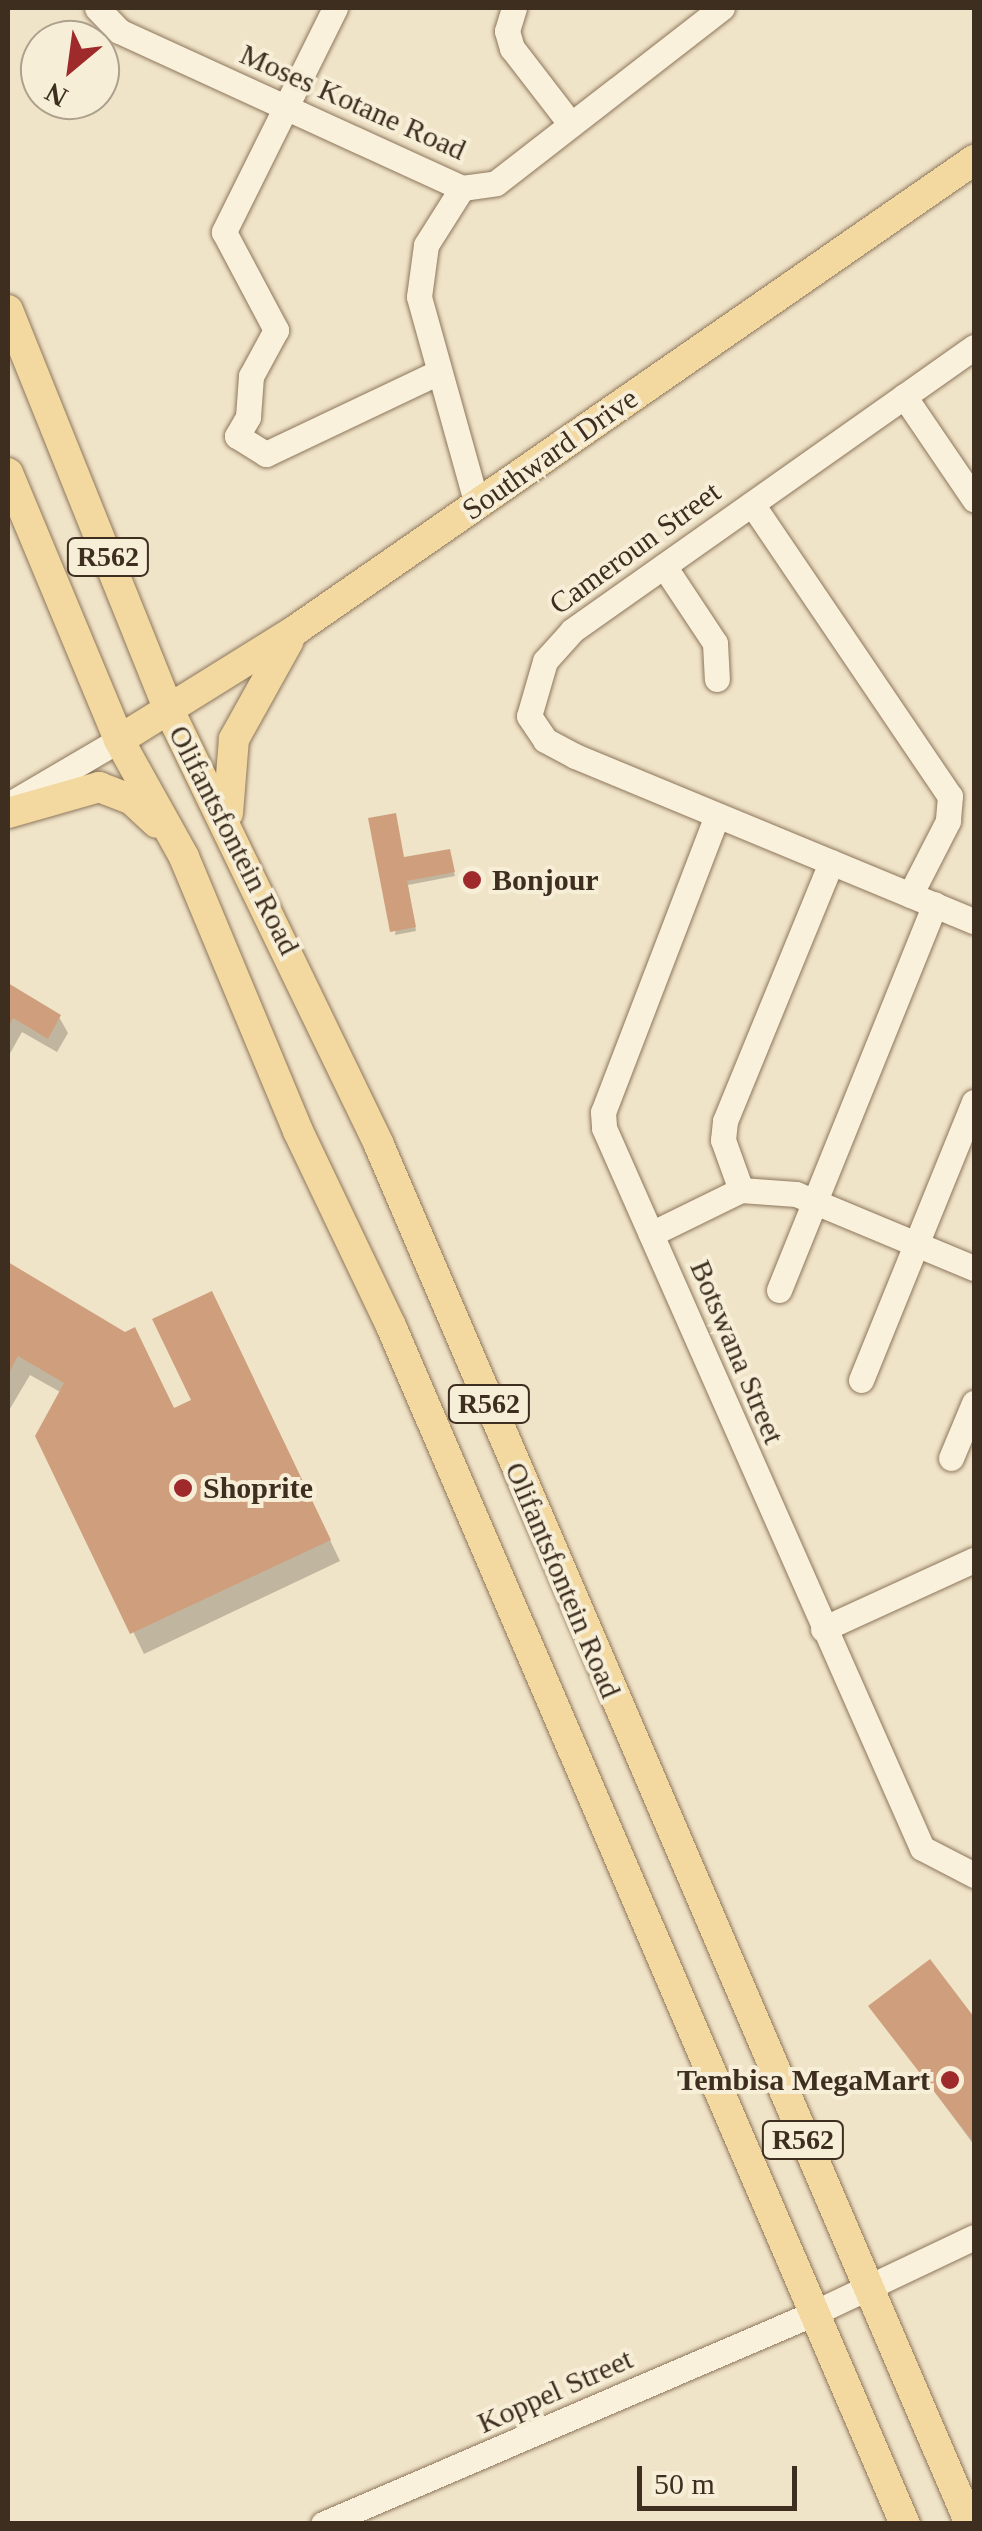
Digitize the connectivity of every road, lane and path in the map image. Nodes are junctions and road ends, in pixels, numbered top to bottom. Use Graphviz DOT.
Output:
graph roads {
  1 [pos="97,8"];
  2 [pos="334,8"];
  3 [pos="514,8"];
  4 [pos="722,8"];
  5 [pos="286,109"];
  6 [pos="569,122"];
  7 [pos="974,160"];
  8 [pos="462,188"];
  9 [pos="8,310"];
  10 [pos="974,347"];
  11 [pos="439,372"];
  12 [pos="904,396"];
  13 [pos="8,473"];
  14 [pos="974,499"];
  15 [pos="752,504"];
  16 [pos="477,505"];
  17 [pos="664,566"];
  18 [pos="297,629"];
  19 [pos="717,679"];
  20 [pos="169,710"];
  21 [pos="119,740"];
  22 [pos="8,805"];
  23 [pos="8,813"];
  24 [pos="716,818"];
  25 [pos="228,822"];
  26 [pos="184,857"];
  27 [pos="831,862"];
  28 [pos="910,895"];
  29 [pos="935,904"];
  30 [pos="974,921"];
  31 [pos="974,1102"];
  32 [pos="741,1190"];
  33 [pos="813,1201"];
  34 [pos="651,1234"];
  35 [pos="916,1243"];
  36 [pos="974,1268"];
  37 [pos="779,1290"];
  38 [pos="861,1380"];
  39 [pos="974,1403"];
  40 [pos="951,1458"];
  41 [pos="974,1560"];
  42 [pos="823,1629"];
  43 [pos="974,1875"];
  44 [pos="974,2237"];
  45 [pos="868,2289"];
  46 [pos="812,2314"];
  47 [pos="323,2524"];
  48 [pos="905,2524"];
  49 [pos="970,2524"];
  1 -- 5 [label="street, Moses Kotane Road"];
  2 -- 5 [label="street"];
  3 -- 6 [label="street"];
  4 -- 6 [label="street, Moses Kotane Road"];
  5 -- 8 [label="street, Moses Kotane Road"];
  5 -- 11 [label="street"];
  6 -- 8 [label="street, Moses Kotane Road"];
  7 -- 16 [label="main road, Southward Drive"];
  8 -- 11 [label="street"];
  9 -- 20 [label="main road, Olifantsfontein Road / R562"];
  10 -- 12 [label="street, Cameroun Street"];
  11 -- 16 [label="street"];
  12 -- 14 [label="street"];
  12 -- 15 [label="street, Cameroun Street"];
  13 -- 21 [label="main road, Olifantsfontein Road / R562"];
  15 -- 17 [label="street, Cameroun Street"];
  15 -- 28 [label="street"];
  16 -- 18 [label="main road, Southward Drive"];
  17 -- 19 [label="street"];
  17 -- 24 [label="street, Cameroun Street"];
  18 -- 20 [label="main road, Southward Drive"];
  18 -- 25 [label="main road"];
  20 -- 21 [label="main road, Southward Drive"];
  20 -- 25 [label="main road, Olifantsfontein Road / R562"];
  21 -- 22 [label="street"];
  21 -- 26 [label="main road, Olifantsfontein Road / R562"];
  23 -- 26 [label="main road"];
  24 -- 27 [label="street, Cameroun Street"];
  24 -- 34 [label="street, Botswana Street"];
  25 -- 45 [label="main road, Olifantsfontein Road / R562"];
  26 -- 46 [label="main road, Olifantsfontein Road / R562"];
  27 -- 28 [label="street, Cameroun Street"];
  27 -- 32 [label="street"];
  28 -- 29 [label="street, Cameroun Street"];
  29 -- 30 [label="street, Cameroun Street"];
  29 -- 33 [label="street"];
  31 -- 35 [label="street"];
  32 -- 33 [label="street"];
  32 -- 34 [label="street"];
  33 -- 35 [label="street"];
  33 -- 37 [label="street"];
  34 -- 42 [label="street, Botswana Street"];
  35 -- 36 [label="street"];
  35 -- 38 [label="street"];
  39 -- 40 [label="street"];
  41 -- 42 [label="street"];
  42 -- 43 [label="street, Botswana Street"];
  44 -- 45 [label="street, Koppel Street"];
  45 -- 46 [label="street, Koppel Street"];
  45 -- 49 [label="main road, Olifantsfontein Road / R562"];
  46 -- 47 [label="street, Koppel Street"];
  46 -- 48 [label="main road, Olifantsfontein Road / R562"];
}
